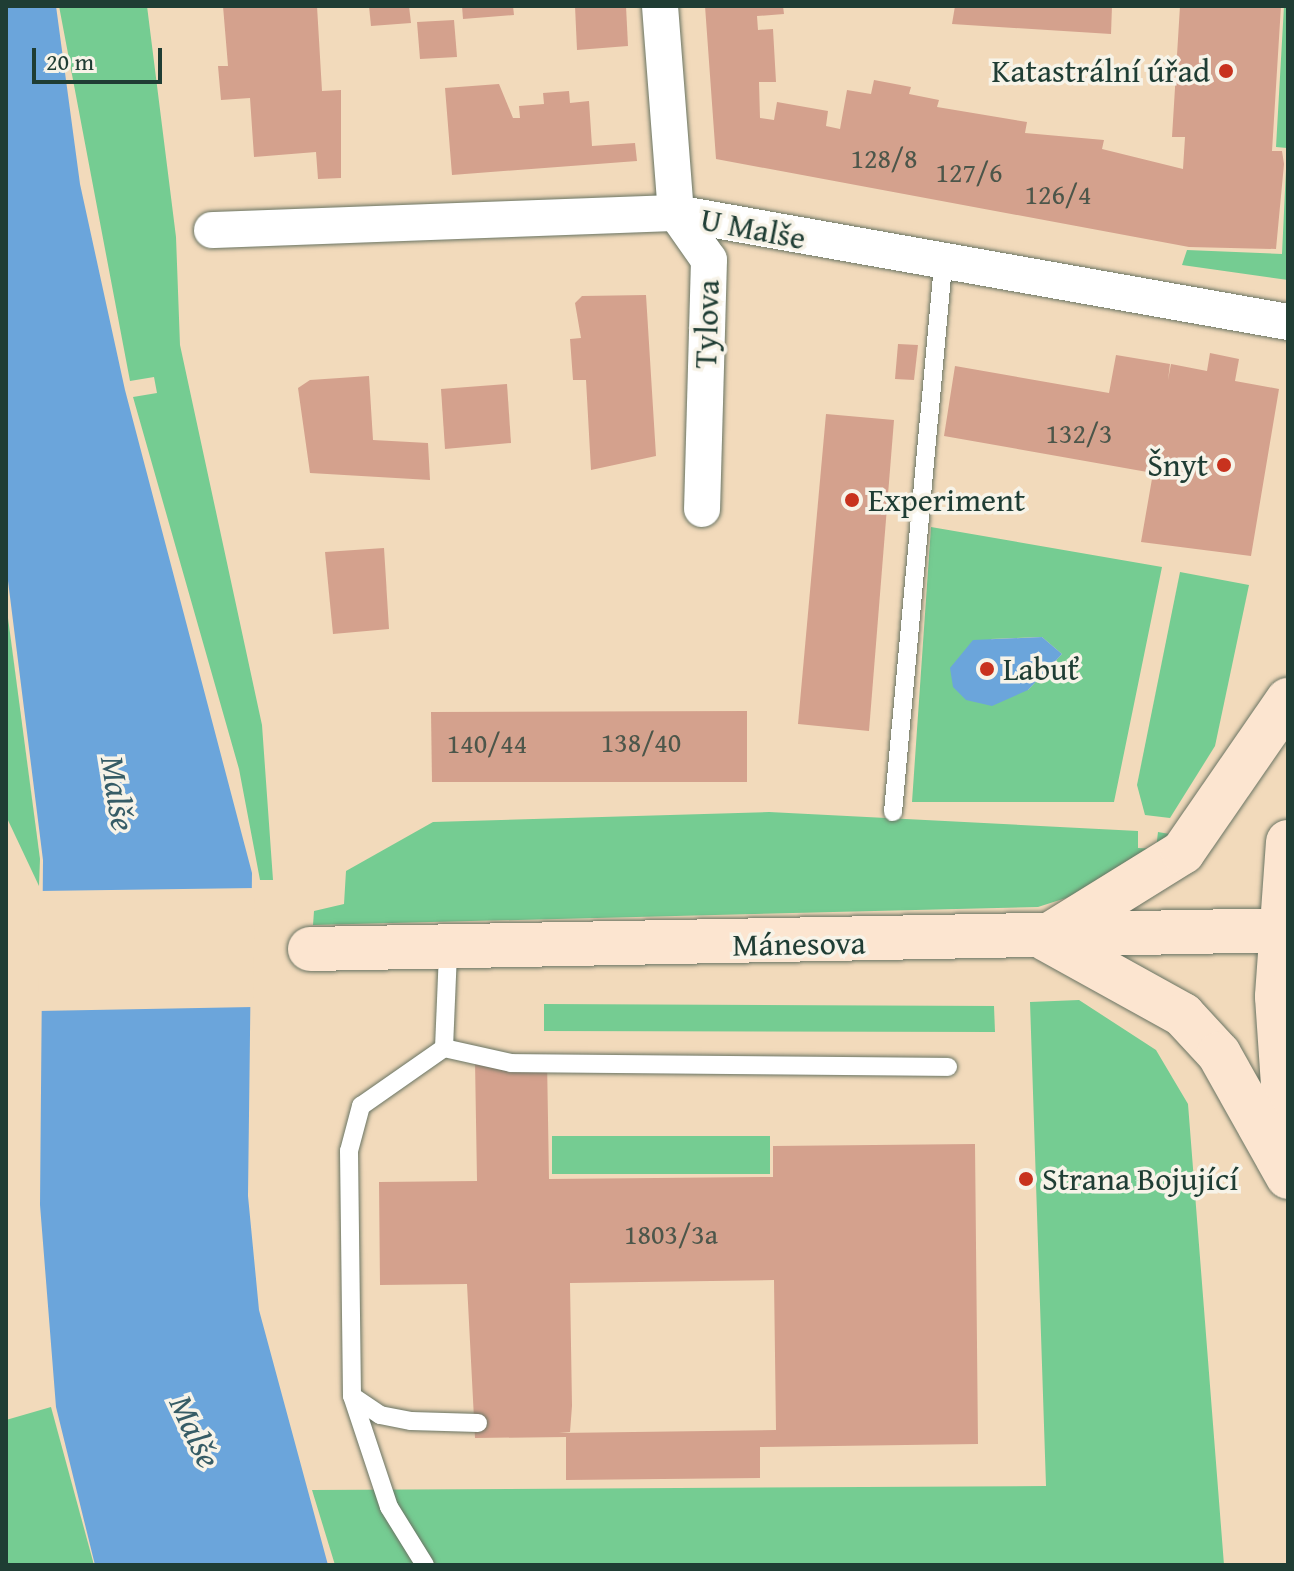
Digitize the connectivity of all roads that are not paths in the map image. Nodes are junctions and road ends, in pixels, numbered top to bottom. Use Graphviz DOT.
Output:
graph roads {
  1 [pos="660,6"];
  2 [pos="676,213"];
  3 [pos="212,230"];
  4 [pos="943,266"];
  5 [pos="1288,322"];
  6 [pos="702,509"];
  7 [pos="1288,700"];
  8 [pos="893,812"];
  9 [pos="1288,842"];
  10 [pos="1283,930"];
  11 [pos="1044,938"];
  12 [pos="310,949"];
  13 [pos="448,951"];
  14 [pos="444,1048"];
  15 [pos="948,1067"];
  16 [pos="1288,1159"];
  17 [pos="1288,1177"];
  18 [pos="352,1396"];
  19 [pos="478,1423"];
  20 [pos="425,1565"];
  1 -- 2 [label="street"];
  2 -- 3 [label="street, U Malše"];
  2 -- 4 [label="street, U Malše"];
  2 -- 6 [label="street, Tylova"];
  4 -- 5 [label="street, U Malše"];
  4 -- 8 [label="lane"];
  7 -- 11 [label="main road"];
  9 -- 10 [label="main road"];
  10 -- 11 [label="main road, Mánesova"];
  10 -- 16 [label="main road"];
  11 -- 13 [label="main road, Mánesova"];
  11 -- 17 [label="main road"];
  12 -- 13 [label="main road, Mánesova"];
  13 -- 14 [label="lane"];
  14 -- 15 [label="lane"];
  14 -- 18 [label="lane"];
  18 -- 19 [label="lane"];
  18 -- 20 [label="lane"];
}
